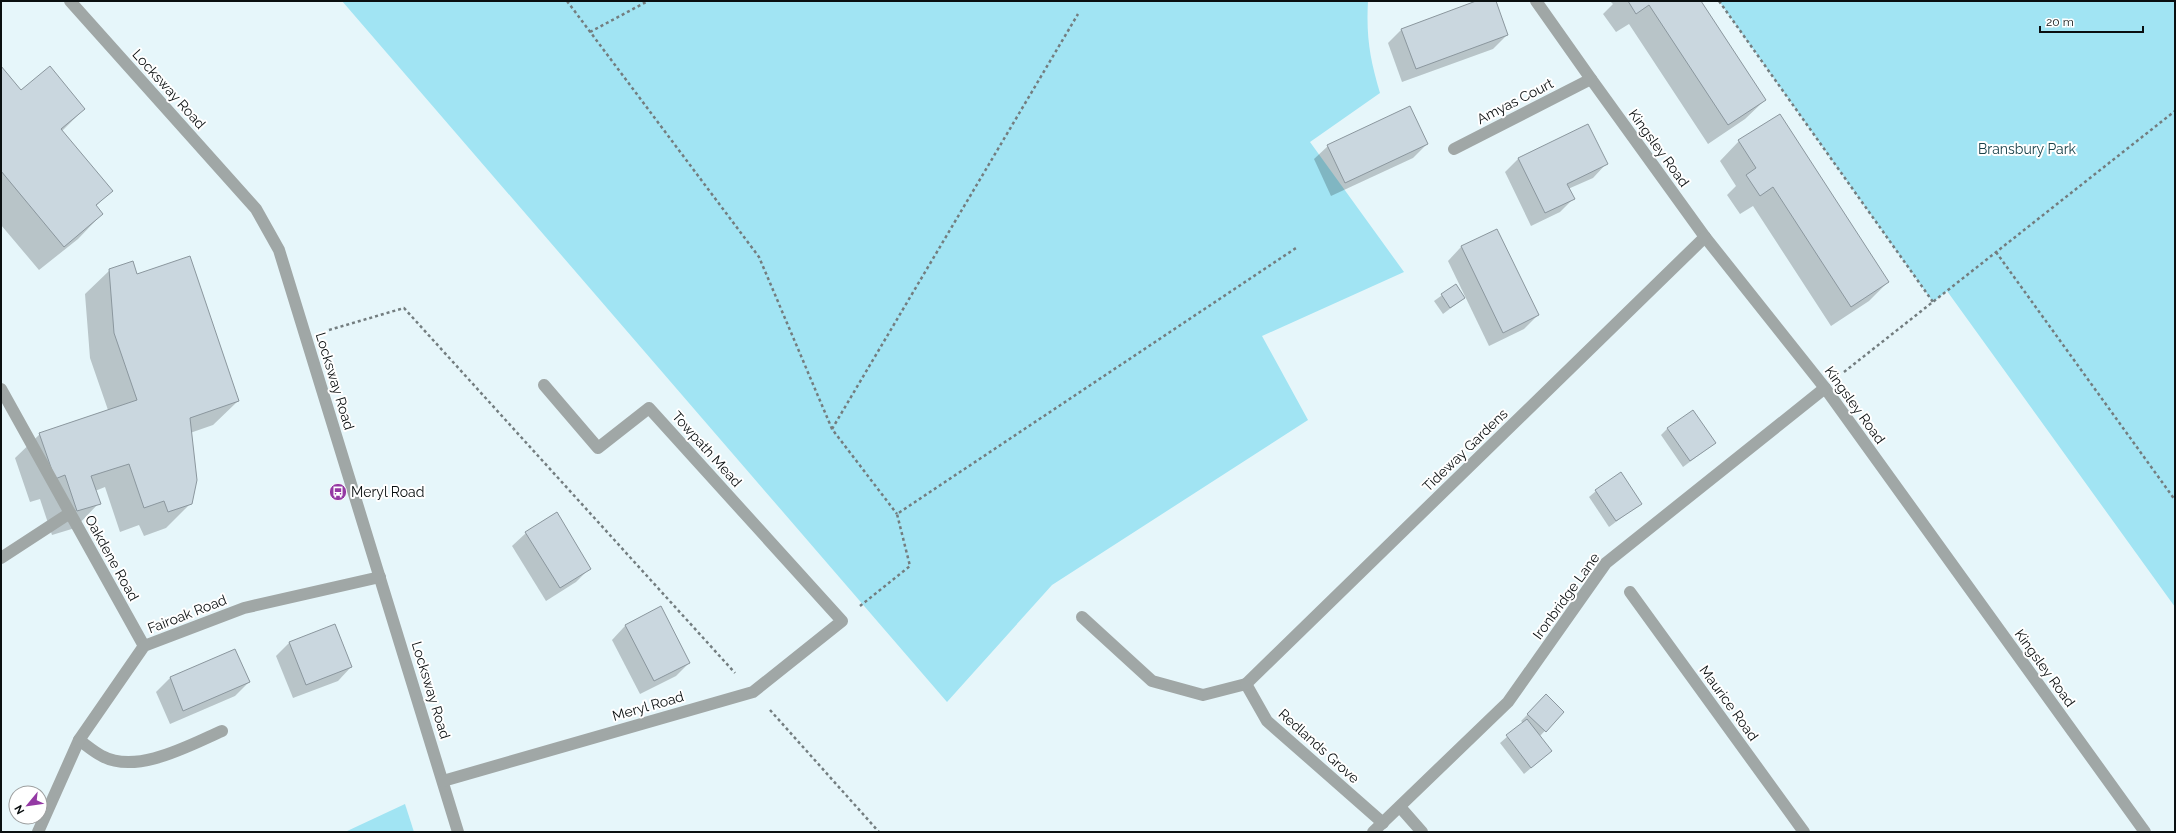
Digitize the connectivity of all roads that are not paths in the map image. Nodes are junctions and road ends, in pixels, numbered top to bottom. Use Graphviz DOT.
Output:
graph roads {
  1 [pos="70,1"];
  2 [pos="1536,1"];
  3 [pos="1590,80"];
  4 [pos="1454,149"];
  5 [pos="1705,237"];
  6 [pos="544,385"];
  7 [pos="1824,388"];
  8 [pos="1,389"];
  9 [pos="70,513"];
  10 [pos="1,558"];
  11 [pos="380,577"];
  12 [pos="1630,592"];
  13 [pos="1082,617"];
  14 [pos="842,621"];
  15 [pos="144,646"];
  16 [pos="1246,684"];
  17 [pos="222,731"];
  18 [pos="79,740"];
  19 [pos="443,781"];
  20 [pos="1400,807"];
  21 [pos="1383,823"];
  22 [pos="38,832"];
  23 [pos="458,832"];
  24 [pos="1373,832"];
  25 [pos="1422,832"];
  26 [pos="1804,832"];
  27 [pos="2145,832"];
  1 -- 11 [label="street, Locksway Road"];
  2 -- 3 [label="street, Kingsley Road"];
  3 -- 4 [label="street, Amyas Court"];
  3 -- 5 [label="street, Kingsley Road"];
  5 -- 7 [label="street, Kingsley Road"];
  5 -- 16 [label="street, Tideway Gardens"];
  6 -- 14 [label="street, Towpath Mead"];
  7 -- 20 [label="street, Ironbridge Lane"];
  7 -- 27 [label="street, Kingsley Road"];
  8 -- 9 [label="street"];
  9 -- 10 [label="street, Oakdene Road"];
  9 -- 15 [label="street, Oakdene Road"];
  11 -- 15 [label="street, Fairoak Road"];
  11 -- 19 [label="street, Locksway Road"];
  12 -- 26 [label="street, Maurice Road"];
  13 -- 16 [label="street"];
  14 -- 19 [label="street, Meryl Road"];
  15 -- 18 [label="street, Fairoak Road"];
  16 -- 21 [label="street, Redlands Grove"];
  17 -- 18 [label="street"];
  18 -- 22 [label="street, Fairoak Road"];
  19 -- 23 [label="street, Locksway Road"];
  20 -- 21 [label="street, Ironbridge Lane"];
  20 -- 25 [label="street"];
  21 -- 24 [label="street, Ironbridge Lane"];
}
